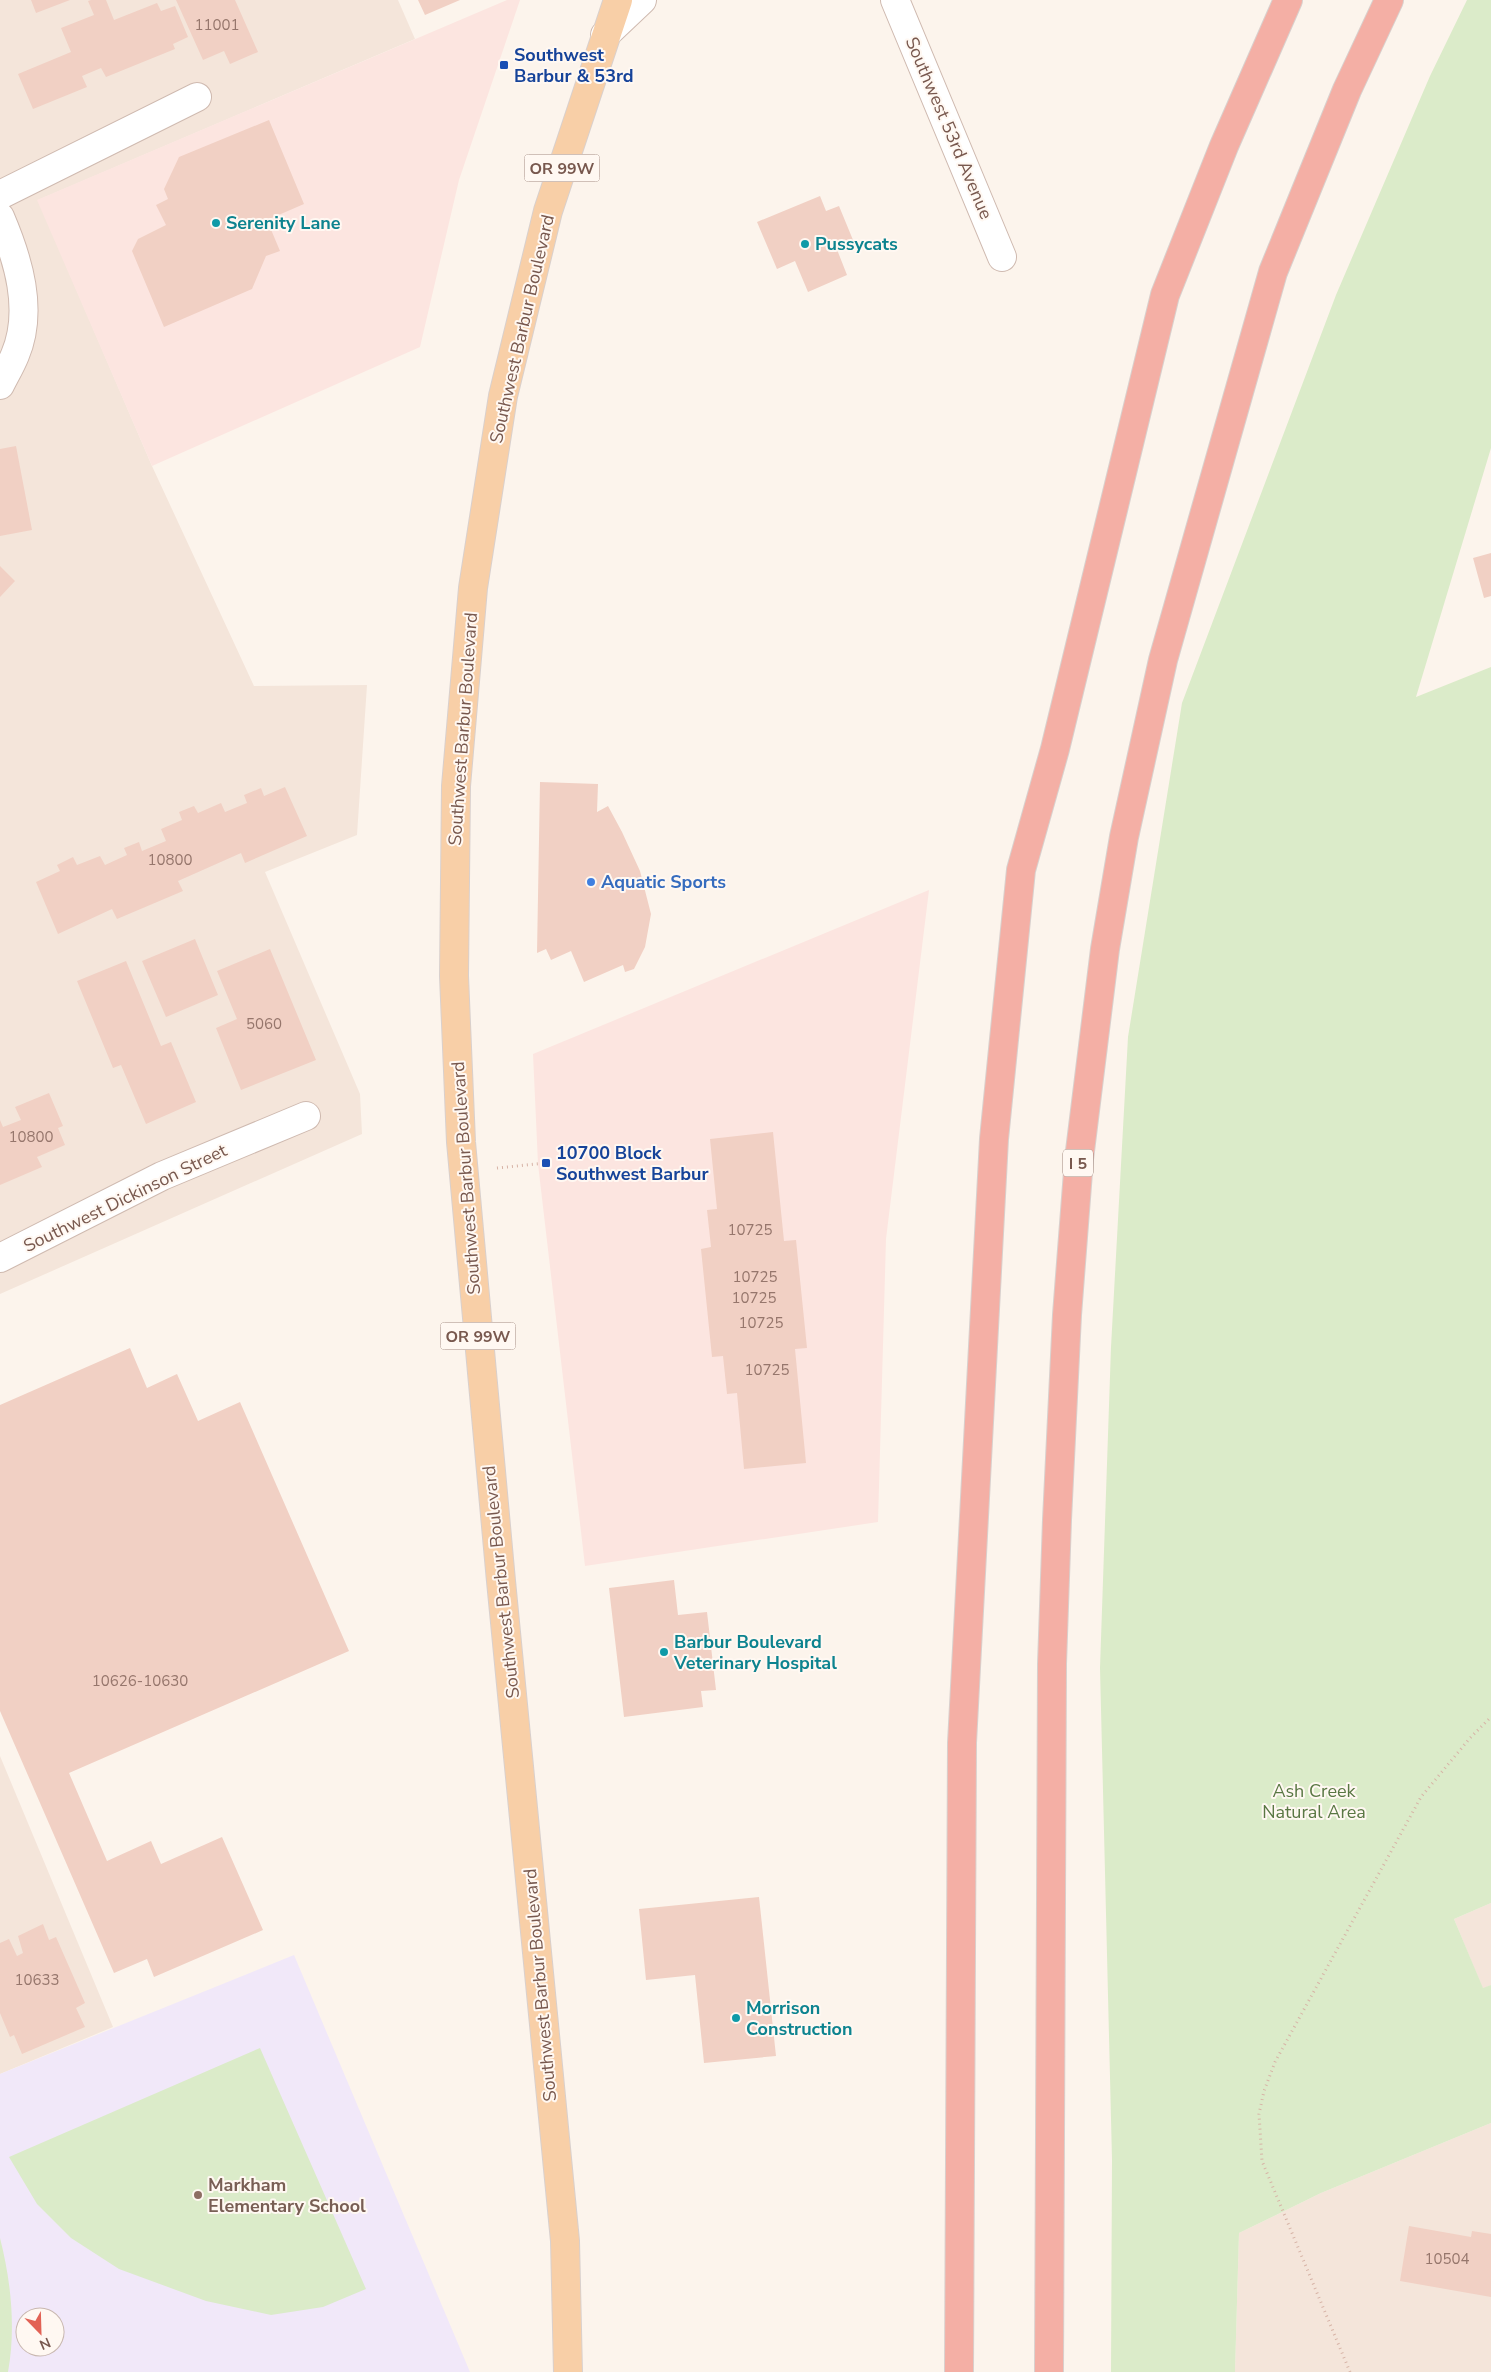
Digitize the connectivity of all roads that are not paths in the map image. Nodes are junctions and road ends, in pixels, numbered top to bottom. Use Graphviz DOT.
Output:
graph roads {
  1 [pos="618,0"];
  2 [pos="642,0"];
  3 [pos="896,0"];
  4 [pos="1288,0"];
  5 [pos="1389,0"];
  6 [pos="605,34"];
  7 [pos="197,98"];
  8 [pos="0,195"];
  9 [pos="0,217"];
  10 [pos="1002,257"];
  11 [pos="0,386"];
  12 [pos="306,1116"];
  13 [pos="0,1258"];
  14 [pos="568,2372"];
  15 [pos="959,2372"];
  16 [pos="1049,2372"];
  1 -- 6 [label="main road, Southwest Barbur Boulevard / OR 99W"];
  2 -- 6 [label="street"];
  3 -- 10 [label="street, Southwest 53rd Avenue"];
  4 -- 15 [label="highway"];
  5 -- 16 [label="highway, I 5"];
  6 -- 14 [label="main road, Southwest Barbur Boulevard / OR 99W"];
  7 -- 8 [label="street"];
  9 -- 11 [label="street"];
  12 -- 13 [label="street, Southwest Dickinson Street"];
}
